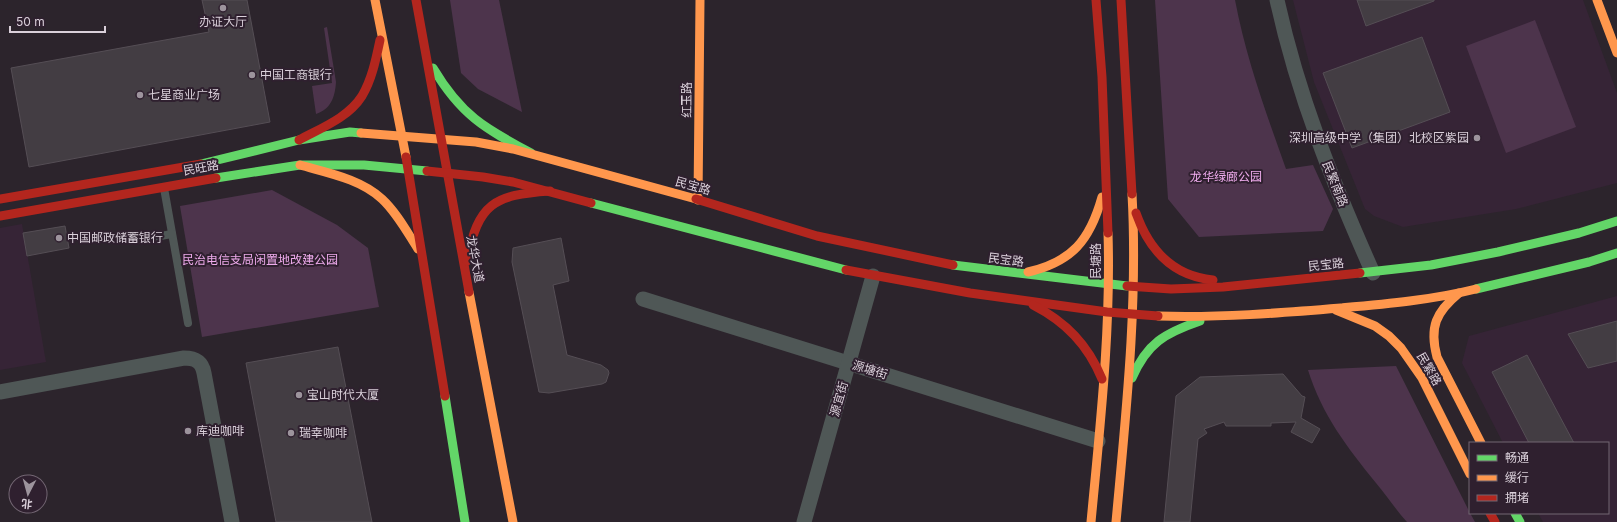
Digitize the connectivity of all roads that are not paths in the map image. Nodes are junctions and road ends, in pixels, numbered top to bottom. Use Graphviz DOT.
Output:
graph roads {
  1 [pos="375,0"];
  2 [pos="416,0"];
  3 [pos="700,0"];
  4 [pos="1096,0"];
  5 [pos="1121,0"];
  6 [pos="1277,0"];
  7 [pos="1598,0"];
  8 [pos="382,34"];
  9 [pos="1617,53"];
  10 [pos="426,56"];
  11 [pos="402,137"];
  12 [pos="299,140"];
  13 [pos="442,140"];
  14 [pos="531,153"];
  15 [pos="300,165"];
  16 [pos="408,170"];
  17 [pos="446,173"];
  18 [pos="1107,175"];
  19 [pos="164,187"];
  20 [pos="550,191"];
  21 [pos="0,199"];
  22 [pos="698,200"];
  23 [pos="1132,202"];
  24 [pos="0,216"];
  25 [pos="1617,221"];
  26 [pos="172,234"];
  27 [pos="131,241"];
  28 [pos="421,253"];
  29 [pos="1617,253"];
  30 [pos="465,272"];
  31 [pos="1373,273"];
  32 [pos="1019,274"];
  33 [pos="873,276"];
  34 [pos="1108,285"];
  35 [pos="1246,285"];
  36 [pos="1133,287"];
  37 [pos="1459,294"];
  38 [pos="643,299"];
  39 [pos="1019,299"];
  40 [pos="1333,309"];
  41 [pos="1107,312"];
  42 [pos="1132,315"];
  43 [pos="1217,316"];
  44 [pos="188,323"];
  45 [pos="849,363"];
  46 [pos="1104,388"];
  47 [pos="1128,390"];
  48 [pos="0,392"];
  49 [pos="1098,441"];
  50 [pos="1480,442"];
  51 [pos="1469,472"];
  52 [pos="232,522"];
  53 [pos="465,522"];
  54 [pos="513,522"];
  55 [pos="804,522"];
  56 [pos="1091,522"];
  57 [pos="1116,522"];
  1 -- 8 [label="main road"];
  2 -- 10 [label="main road, 龙华大道"];
  3 -- 22 [label="main road, 红玉路"];
  4 -- 18 [label="main road, 民塘路"];
  5 -- 23 [label="main road"];
  6 -- 31 [label="street, 民繁南路"];
  7 -- 9 [label="main road"];
  8 -- 11 [label="main road"];
  8 -- 12 [label="main road"];
  10 -- 13 [label="main road, 龙华大道"];
  10 -- 14 [label="main road"];
  11 -- 12 [label="main road, 民旺路"];
  11 -- 13 [label="main road, 民宝路"];
  11 -- 16 [label="main road"];
  12 -- 21 [label="main road, 民旺路"];
  13 -- 14 [label="main road, 民宝路"];
  13 -- 17 [label="main road, 龙华大道"];
  14 -- 22 [label="main road, 民宝路"];
  15 -- 16 [label="main road, 民旺路"];
  15 -- 19 [label="main road, 民旺路"];
  15 -- 28 [label="main road"];
  16 -- 17 [label="main road"];
  16 -- 28 [label="main road"];
  17 -- 20 [label="main road"];
  17 -- 30 [label="main road, 龙华大道"];
  18 -- 32 [label="main road"];
  18 -- 34 [label="main road, 民塘路"];
  19 -- 24 [label="main road, 民旺路"];
  19 -- 26 [label="lane"];
  20 -- 30 [label="main road"];
  20 -- 33 [label="main road"];
  22 -- 32 [label="main road, 民宝路"];
  23 -- 35 [label="main road"];
  23 -- 36 [label="main road"];
  25 -- 31 [label="main road, 民宝路"];
  26 -- 27 [label="lane"];
  26 -- 44 [label="lane"];
  28 -- 53 [label="main road"];
  29 -- 37 [label="main road"];
  30 -- 54 [label="main road, 龙华大道"];
  31 -- 35 [label="main road, 民宝路"];
  32 -- 34 [label="main road, 民宝路"];
  33 -- 39 [label="main road"];
  33 -- 45 [label="street, 源宜街"];
  34 -- 36 [label="main road, 民宝路"];
  34 -- 41 [label="main road, 民塘路"];
  35 -- 36 [label="main road, 民宝路"];
  36 -- 42 [label="main road"];
  37 -- 40 [label="main road"];
  37 -- 50 [label="main road, 民繁路"];
  38 -- 45 [label="street, 源塘街"];
  39 -- 41 [label="main road"];
  39 -- 46 [label="main road"];
  40 -- 43 [label="main road"];
  40 -- 51 [label="main road, 民繁路"];
  41 -- 42 [label="main road"];
  41 -- 46 [label="main road, 民塘路"];
  42 -- 43 [label="main road"];
  42 -- 47 [label="main road"];
  43 -- 47 [label="main road"];
  45 -- 49 [label="street, 源塘街"];
  45 -- 55 [label="street, 源宜街"];
  46 -- 49 [label="main road, 民塘路"];
  47 -- 57 [label="main road"];
  48 -- 52 [label="street"];
  49 -- 56 [label="main road, 民塘路"];
}
